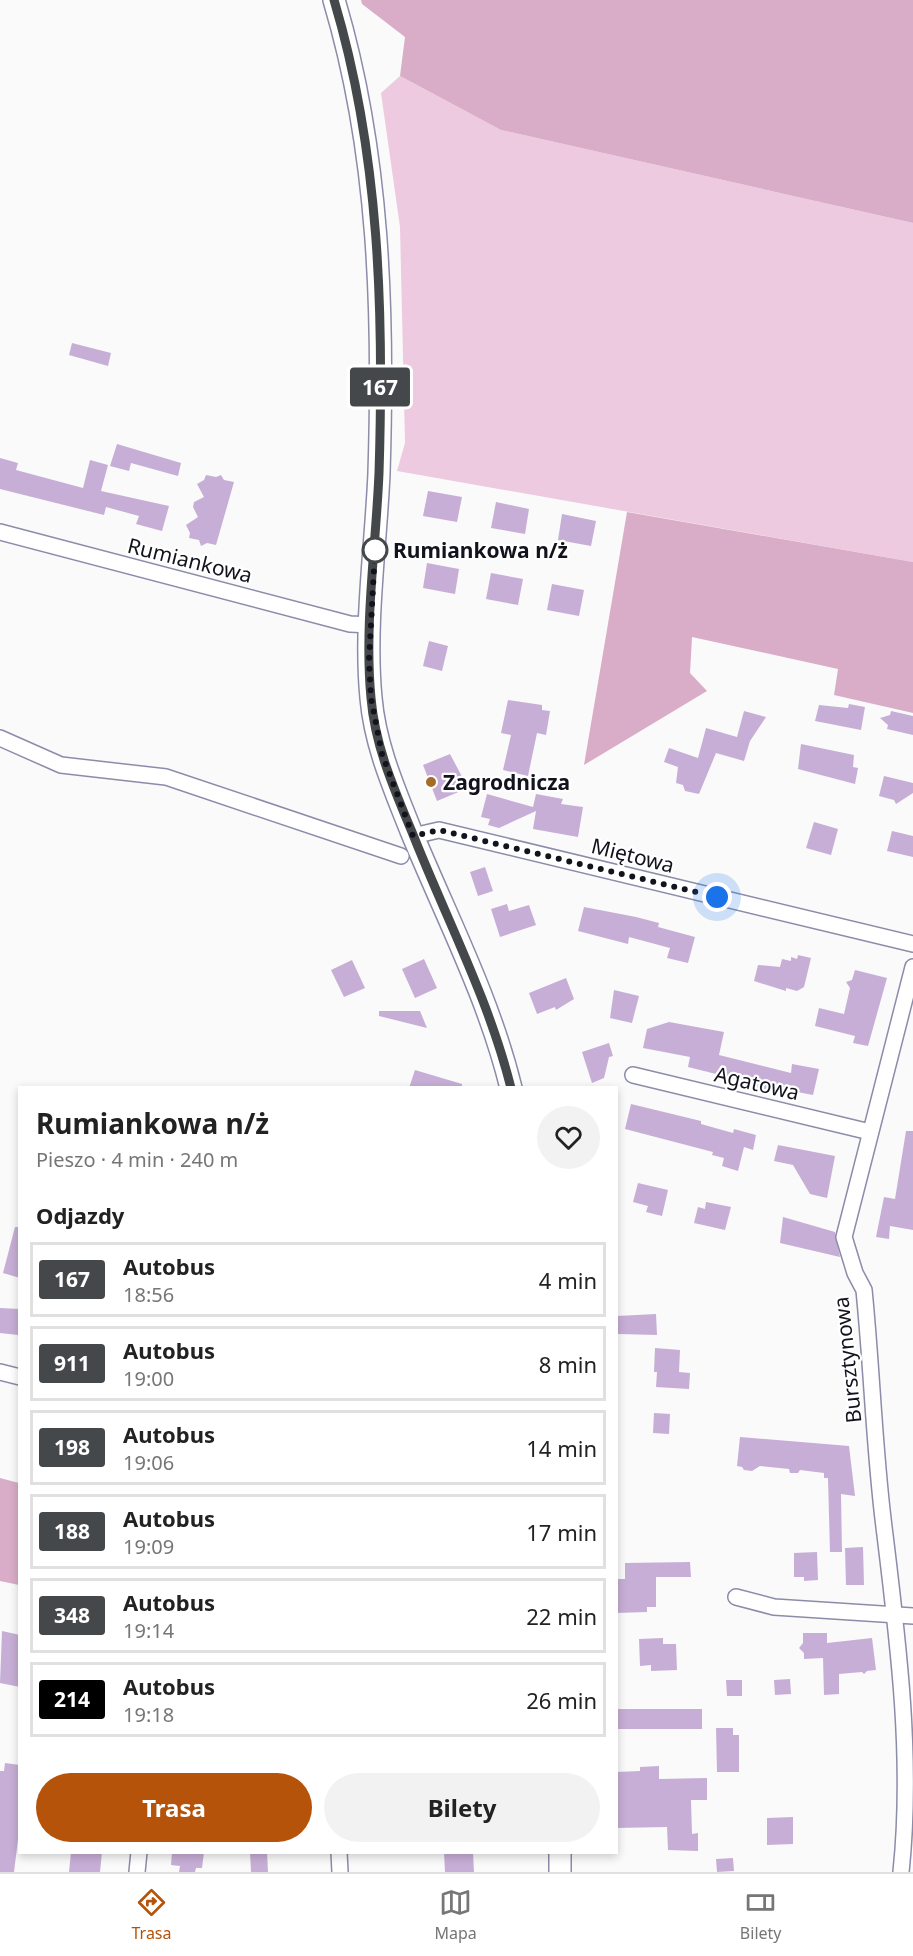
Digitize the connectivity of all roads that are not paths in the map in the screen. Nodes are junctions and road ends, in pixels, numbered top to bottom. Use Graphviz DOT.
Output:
graph roads {
  1 [pos="334,0"];
  2 [pos="0,532"];
  3 [pos="371,625"];
  4 [pos="0,738"];
  5 [pos="413,836"];
  6 [pos="401,856"];
  7 [pos="913,944"];
  8 [pos="913,967"];
  9 [pos="633,1075"];
  10 [pos="510,1086"];
  11 [pos="870,1132"];
  12 [pos="0,1372"];
  13 [pos="18,1376"];
  14 [pos="736,1597"];
  15 [pos="897,1614"];
  16 [pos="913,1616"];
  17 [pos="139,1854"];
  18 [pos="339,1854"];
  19 [pos="560,1854"];
  20 [pos="137,1872"];
  21 [pos="340,1872"];
  22 [pos="560,1872"];
  23 [pos="901,1872"];
  1 -- 3 [label="street"];
  2 -- 3 [label="street, Rumiankowa"];
  3 -- 5 [label="street"];
  4 -- 6 [label="street"];
  5 -- 7 [label="street, Miętowa"];
  5 -- 10 [label="street"];
  8 -- 11 [label="street, Bursztynowa"];
  9 -- 11 [label="street, Agatowa"];
  11 -- 15 [label="street, Bursztynowa"];
  12 -- 13 [label="street"];
  14 -- 15 [label="street"];
  15 -- 16 [label="street"];
  15 -- 23 [label="street, Bursztynowa"];
  17 -- 20 [label="street"];
  18 -- 21 [label="street"];
  19 -- 22 [label="street"];
}
